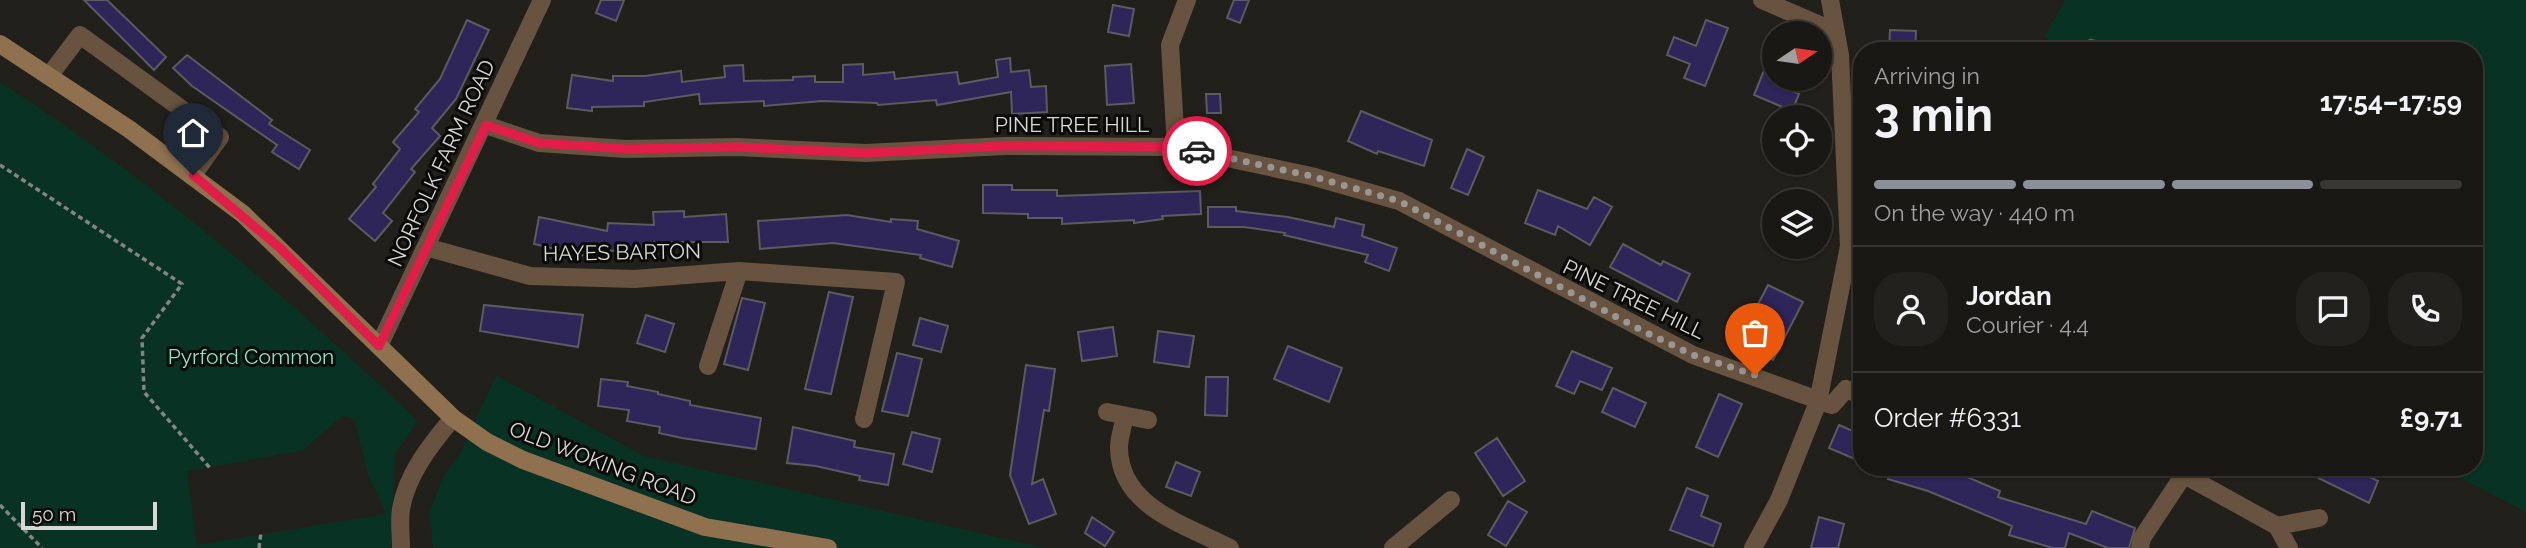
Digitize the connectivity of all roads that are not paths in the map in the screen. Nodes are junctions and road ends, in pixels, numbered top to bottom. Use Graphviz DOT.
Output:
graph roads {
  1 [pos="542,0"];
  2 [pos="1187,0"];
  3 [pos="1762,0"];
  4 [pos="1830,0"];
  5 [pos="1836,32"];
  6 [pos="0,44"];
  7 [pos="49,76"];
  8 [pos="486,125"];
  9 [pos="1175,147"];
  10 [pos="193,175"];
  11 [pos="426,247"];
  12 [pos="739,271"];
  13 [pos="379,346"];
  14 [pos="708,366"];
  15 [pos="1853,392"];
  16 [pos="1818,402"];
  17 [pos="453,418"];
  18 [pos="864,419"];
  19 [pos="1149,420"];
  20 [pos="2175,476"];
  21 [pos="2189,476"];
  22 [pos="1451,500"];
  23 [pos="2319,518"];
  24 [pos="2277,526"];
  25 [pos="401,548"];
  26 [pos="828,548"];
  27 [pos="1230,548"];
  28 [pos="1393,548"];
  29 [pos="1754,548"];
  30 [pos="2140,548"];
  31 [pos="2289,548"];
  1 -- 8 [label="street, NORFOLK FARM ROAD"];
  2 -- 9 [label="street"];
  3 -- 5 [label="street"];
  4 -- 5 [label="street"];
  5 -- 16 [label="street"];
  6 -- 7 [label="main road, OLD WOKING ROAD"];
  7 -- 10 [label="main road, OLD WOKING ROAD"];
  7 -- 10 [label="street"];
  8 -- 9 [label="street, PINE TREE HILL"];
  8 -- 11 [label="street, NORFOLK FARM ROAD"];
  9 -- 16 [label="street, PINE TREE HILL"];
  10 -- 13 [label="main road, OLD WOKING ROAD"];
  11 -- 12 [label="street, HAYES BARTON"];
  11 -- 13 [label="street, NORFOLK FARM ROAD"];
  12 -- 14 [label="street"];
  12 -- 18 [label="street, HAYES BARTON"];
  13 -- 17 [label="main road, OLD WOKING ROAD"];
  15 -- 16 [label="street"];
  16 -- 29 [label="street"];
  17 -- 25 [label="street"];
  17 -- 26 [label="main road, OLD WOKING ROAD"];
  19 -- 27 [label="street"];
  20 -- 30 [label="street"];
  21 -- 24 [label="street"];
  22 -- 28 [label="street"];
  23 -- 24 [label="street"];
  24 -- 31 [label="street"];
}
